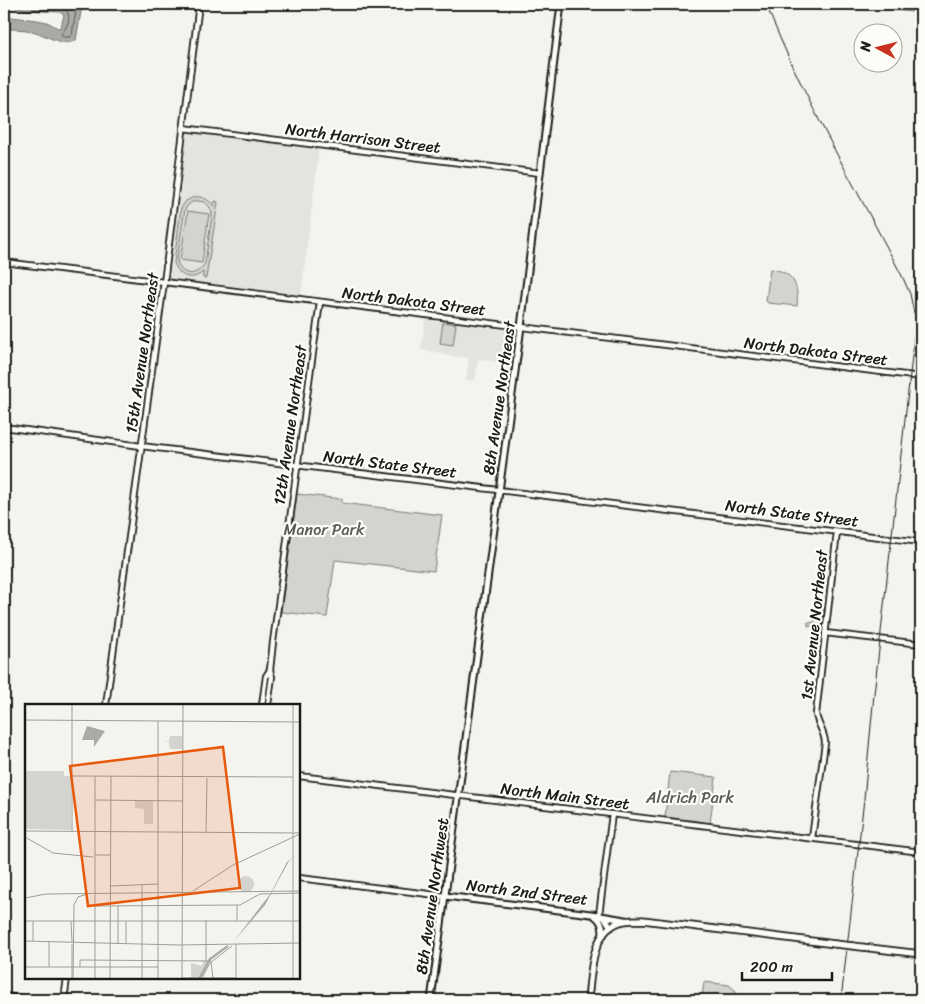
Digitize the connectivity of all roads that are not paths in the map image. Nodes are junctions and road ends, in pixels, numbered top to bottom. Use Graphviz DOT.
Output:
graph roads {
  1 [pos="199,4"];
  2 [pos="561,4"];
  3 [pos="184,128"];
  4 [pos="540,173"];
  5 [pos="4,262"];
  6 [pos="164,282"];
  7 [pos="320,302"];
  8 [pos="521,327"];
  9 [pos="921,377"];
  10 [pos="4,428"];
  11 [pos="141,446"];
  12 [pos="298,465"];
  13 [pos="499,490"];
  14 [pos="837,532"];
  15 [pos="921,542"];
  16 [pos="825,632"];
  17 [pos="921,644"];
  18 [pos="270,670"];
  19 [pos="106,704"];
  20 [pos="262,704"];
  21 [pos="268,704"];
  22 [pos="300,776"];
  23 [pos="458,795"];
  24 [pos="612,814"];
  25 [pos="812,838"];
  26 [pos="921,852"];
  27 [pos="300,878"];
  28 [pos="445,896"];
  29 [pos="600,905"];
  30 [pos="592,914"];
  31 [pos="600,915"];
  32 [pos="607,916"];
  33 [pos="625,920"];
  34 [pos="611,926"];
  35 [pos="602,935"];
  36 [pos="921,954"];
  37 [pos="67,979"];
  38 [pos="4,996"];
  39 [pos="37,1000"];
  40 [pos="64,1000"];
  41 [pos="431,1000"];
  42 [pos="588,1000"];
  1 -- 3 [label="street, 15th Avenue Northeast"];
  2 -- 4 [label="main road, 8th Avenue Northeast"];
  3 -- 4 [label="street, North Harrison Street"];
  3 -- 6 [label="street, 15th Avenue Northeast"];
  4 -- 8 [label="main road, 8th Avenue Northeast"];
  5 -- 6 [label="street, North Dakota Street"];
  6 -- 7 [label="street, North Dakota Street"];
  6 -- 11 [label="street, 15th Avenue Northeast"];
  7 -- 8 [label="street, North Dakota Street"];
  7 -- 12 [label="street, 12th Avenue Northeast"];
  8 -- 9 [label="street, North Dakota Street"];
  8 -- 13 [label="main road, 8th Avenue Northeast"];
  10 -- 11 [label="street, North State Street"];
  11 -- 12 [label="street, North State Street"];
  11 -- 19 [label="street, 15th Avenue Northeast"];
  12 -- 13 [label="street, North State Street"];
  12 -- 18 [label="street, 12th Avenue Northeast"];
  13 -- 14 [label="street, North State Street"];
  13 -- 23 [label="main road, 8th Avenue Northeast"];
  14 -- 15 [label="street, North State Street"];
  14 -- 16 [label="street, 1st Avenue Northeast"];
  16 -- 17 [label="street"];
  16 -- 25 [label="street, 1st Avenue Northeast"];
  18 -- 20 [label="street, 12th Avenue Northeast"];
  18 -- 21 [label="street, 12th Avenue Northeast"];
  22 -- 23 [label="street, North Main Street"];
  23 -- 24 [label="street, North Main Street"];
  23 -- 28 [label="main road, 8th Avenue Northwest"];
  24 -- 25 [label="street, North Main Street"];
  24 -- 29 [label="street"];
  25 -- 26 [label="street, North Main Street"];
  27 -- 28 [label="street, North 2nd Street"];
  28 -- 30 [label="main road, North 2nd Street"];
  28 -- 41 [label="main road, 8th Avenue Northwest"];
  29 -- 31 [label="street"];
  29 -- 32 [label="street"];
  30 -- 31 [label="main road, North 2nd Street"];
  30 -- 35 [label="main road"];
  31 -- 32 [label="main road"];
  31 -- 34 [label="main road, North 2nd Street"];
  32 -- 33 [label="main road"];
  33 -- 34 [label="main road"];
  33 -- 36 [label="main road, bridge"];
  34 -- 35 [label="main road"];
  35 -- 42 [label="main road"];
  37 -- 40 [label="street"];
  38 -- 39 [label="street"];
}
